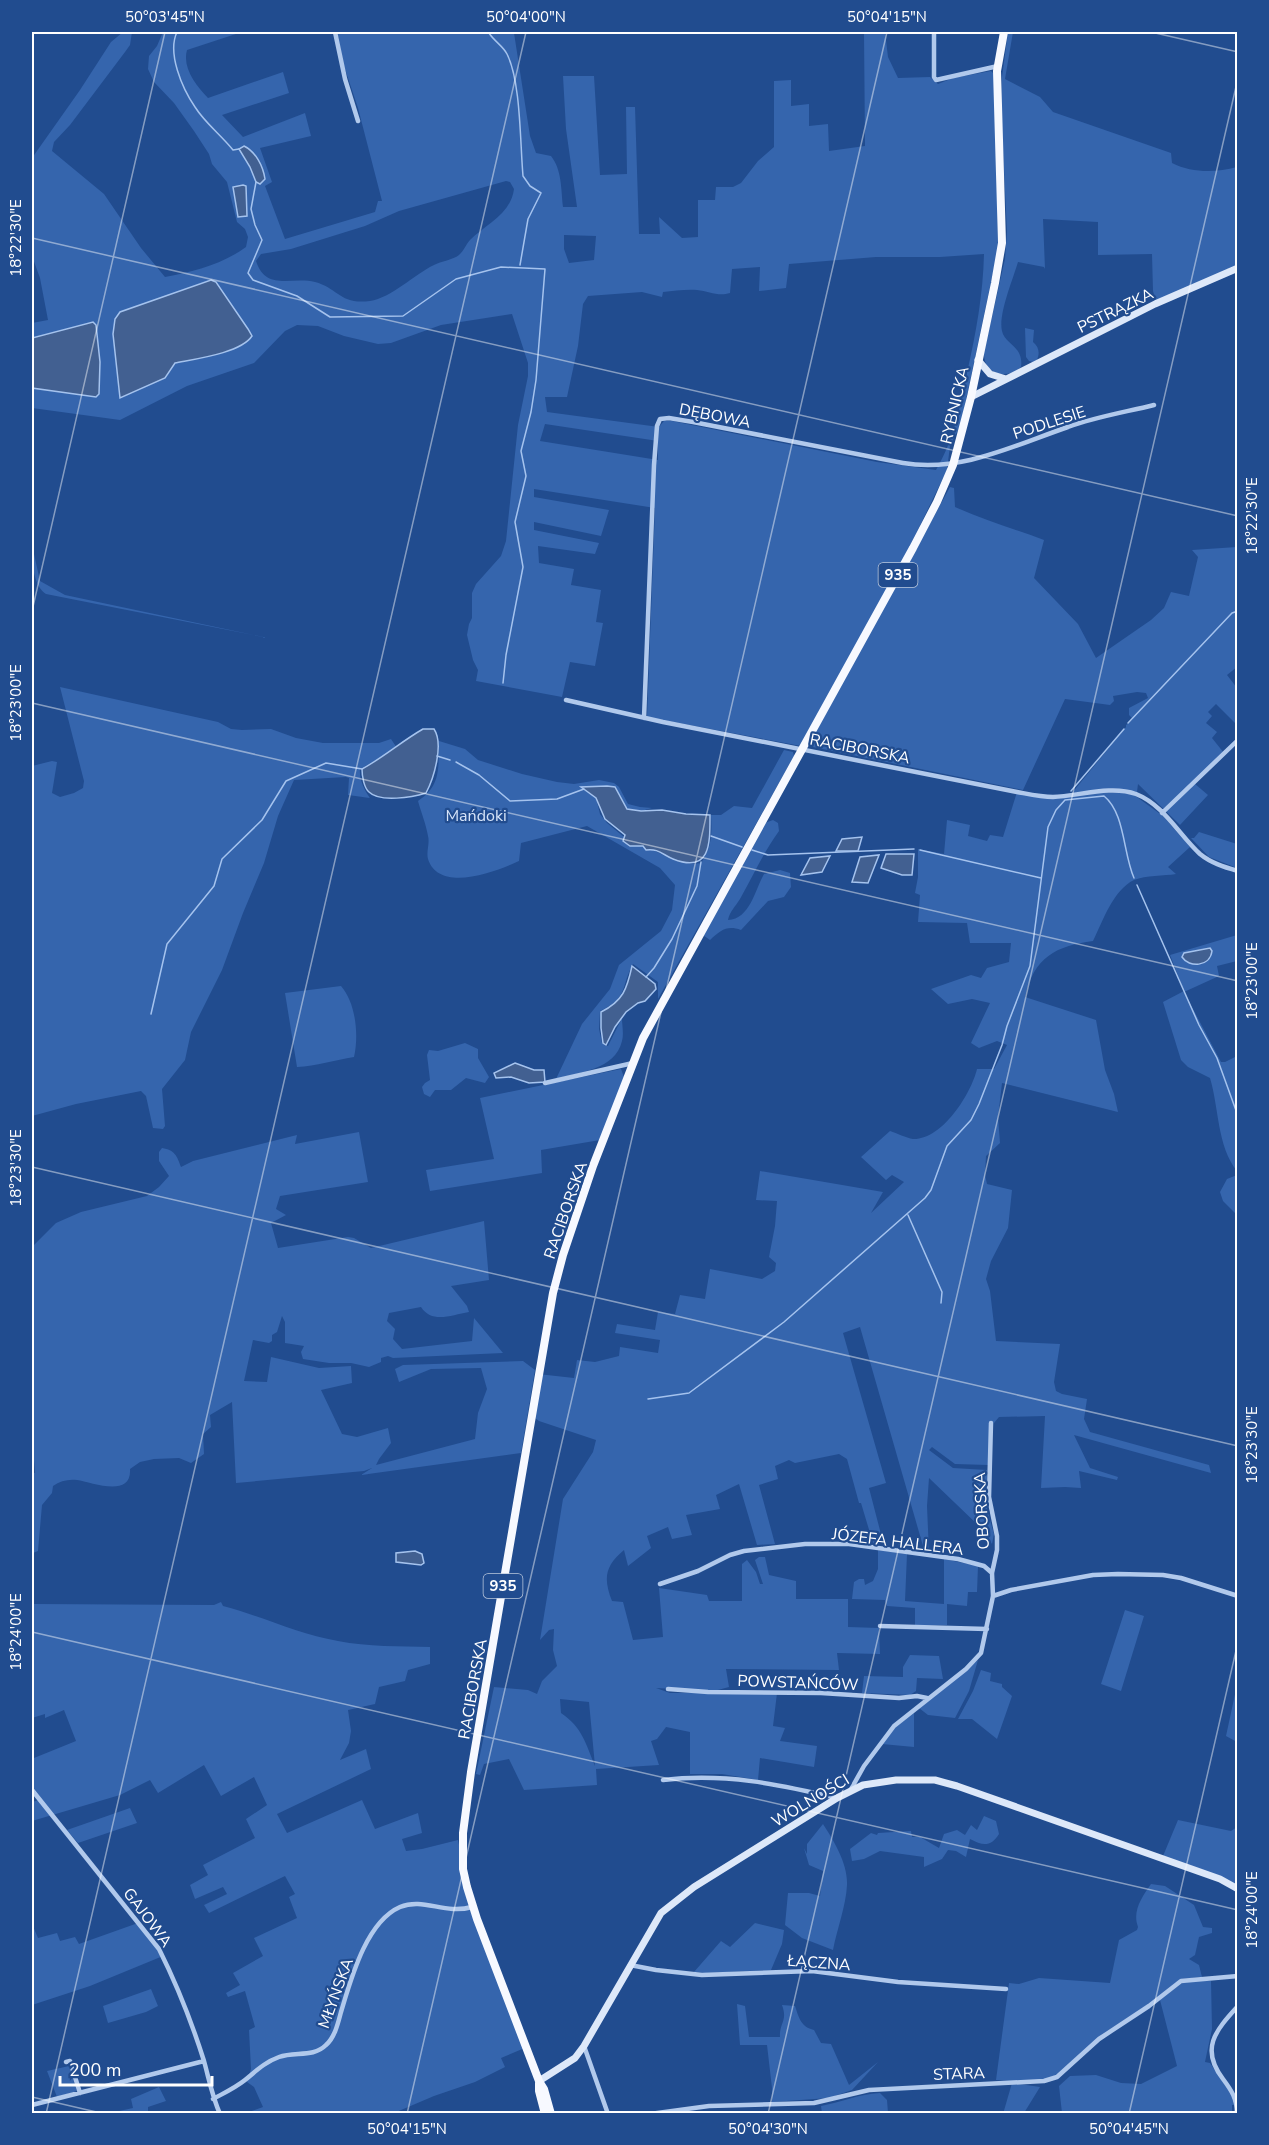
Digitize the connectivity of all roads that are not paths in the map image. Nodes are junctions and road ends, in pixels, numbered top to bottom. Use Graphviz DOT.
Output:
graph roads {
  1 [pos="335,32"];
  2 [pos="934,32"];
  3 [pos="1004,32"];
  4 [pos="998,66"];
  5 [pos="358,121"];
  6 [pos="1238,268"];
  7 [pos="978,360"];
  8 [pos="1006,379"];
  9 [pos="971,397"];
  10 [pos="1154,405"];
  11 [pos="953,465"];
  12 [pos="566,700"];
  13 [pos="644,717"];
  14 [pos="1238,740"];
  15 [pos="801,748"];
  16 [pos="1162,813"];
  17 [pos="1238,871"];
  18 [pos="633,1063"];
  19 [pos="545,1083"];
  20 [pos="991,1423"];
  21 [pos="992,1573"];
  22 [pos="660,1584"];
  23 [pos="993,1596"];
  24 [pos="1238,1596"];
  25 [pos="880,1626"];
  26 [pos="987,1629"];
  27 [pos="668,1689"];
  28 [pos="917,1696"];
  29 [pos="927,1698"];
  30 [pos="920,1703"];
  31 [pos="663,1780"];
  32 [pos="32,1790"];
  33 [pos="850,1791"];
  34 [pos="837,1798"];
  35 [pos="1238,1889"];
  36 [pos="472,1907"];
  37 [pos="630,1965"];
  38 [pos="1238,1976"];
  39 [pos="1006,1989"];
  40 [pos="1238,2006"];
  41 [pos="584,2046"];
  42 [pos="204,2061"];
  43 [pos="66,2062"];
  44 [pos="539,2081"];
  45 [pos="80,2093"];
  46 [pos="213,2099"];
  47 [pos="32,2105"];
  48 [pos="544,2111"];
  49 [pos="220,2114"];
  50 [pos="551,2114"];
  51 [pos="608,2114"];
  52 [pos="650,2114"];
  53 [pos="1237,2114"];
  1 -- 5 [label="street"];
  2 -- 4 [label="street"];
  3 -- 4 [label="main road, RYBNICKA / 935"];
  4 -- 7 [label="main road, RYBNICKA / 935"];
  6 -- 8 [label="street, PSTRĄZKA"];
  7 -- 8 [label="street"];
  7 -- 9 [label="main road, RYBNICKA / 935"];
  8 -- 9 [label="street, PSTRĄZKA"];
  9 -- 11 [label="main road, RYBNICKA / 935"];
  10 -- 11 [label="street, PODLESIE"];
  11 -- 13 [label="street, DĘBOWA"];
  11 -- 15 [label="main road, RYBNICKA / 935"];
  12 -- 13 [label="street"];
  13 -- 15 [label="street"];
  14 -- 16 [label="street"];
  15 -- 16 [label="street, RACIBORSKA"];
  15 -- 18 [label="main road, RACIBORSKA / 935"];
  16 -- 17 [label="street, RACIBORSKA"];
  18 -- 19 [label="street"];
  18 -- 36 [label="main road, RACIBORSKA / 935"];
  20 -- 21 [label="street, OBORSKA"];
  21 -- 22 [label="street, JÓZEFA HALLERA"];
  21 -- 23 [label="street, OBORSKA"];
  23 -- 24 [label="street"];
  23 -- 26 [label="street"];
  25 -- 26 [label="street"];
  26 -- 29 [label="street"];
  27 -- 28 [label="street, POWSTAŃCÓW"];
  28 -- 29 [label="street, POWSTAŃCÓW"];
  28 -- 30 [label="street"];
  29 -- 30 [label="street"];
  30 -- 33 [label="street"];
  31 -- 34 [label="street"];
  32 -- 42 [label="street, GAJOWA"];
  33 -- 34 [label="street, WOLNOŚCI"];
  33 -- 35 [label="street, WOLNOŚCI"];
  34 -- 37 [label="street, WOLNOŚCI"];
  36 -- 44 [label="main road, RACIBORSKA / 935"];
  36 -- 46 [label="street, MŁYŃSKA"];
  37 -- 39 [label="street, ŁĄCZNA"];
  37 -- 41 [label="street, WOLNOŚCI"];
  38 -- 52 [label="street, STARA"];
  40 -- 53 [label="street"];
  41 -- 44 [label="street, WOLNOŚCI"];
  41 -- 51 [label="street"];
  42 -- 45 [label="street"];
  42 -- 46 [label="street, GAJOWA"];
  43 -- 45 [label="street"];
  44 -- 48 [label="main road, RACIBORSKA / 935"];
  44 -- 50 [label="main road, RACIBORSKA / 935"];
  45 -- 47 [label="street"];
  46 -- 49 [label="street, GAJOWA"];
}
